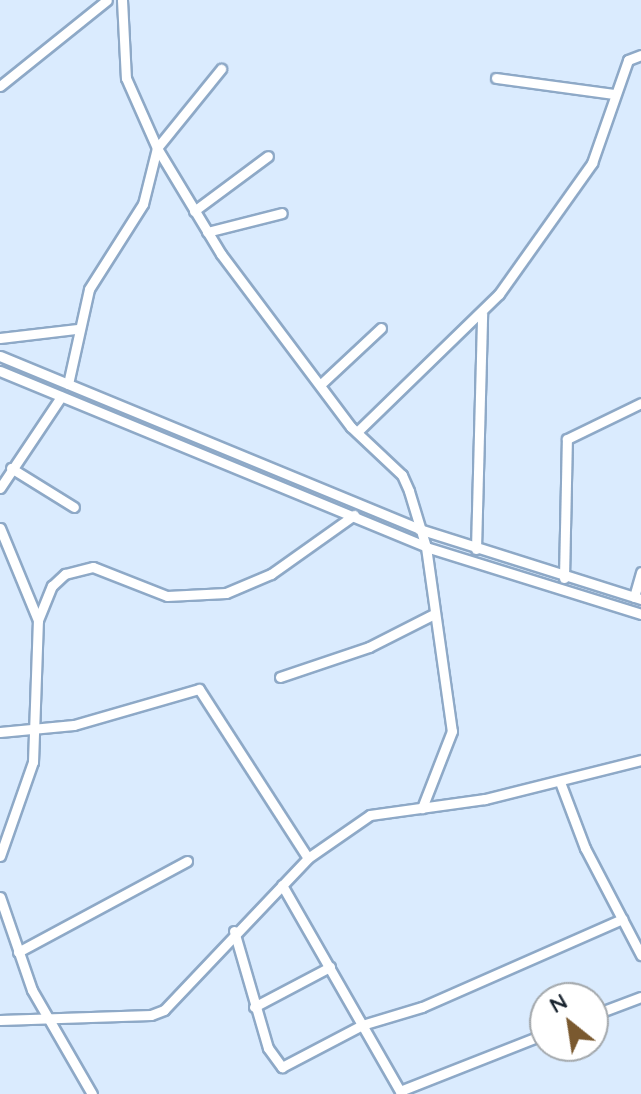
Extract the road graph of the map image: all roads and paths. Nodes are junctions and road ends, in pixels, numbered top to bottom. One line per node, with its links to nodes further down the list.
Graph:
1 (107, 0): 6 (street)
2 (122, 0): 8 (street)
3 (641, 55): 7 (street)
4 (221, 69): 8 (street)
5 (496, 78): 7 (street)
6 (0, 86)
7 (615, 94): 13 (street)
8 (157, 148): 10 (street); 15 (street)
9 (268, 156): 10 (street)
10 (194, 211): 12 (street)
11 (282, 213): 12 (street)
12 (207, 232): 20 (street)
13 (482, 314): 23 (street); 31 (street)
14 (381, 328): 20 (street)
15 (77, 329): 16 (street); 19 (street)
16 (0, 338)
17 (0, 356): 19 (street)
18 (0, 371): 21 (street)
19 (68, 384): 29 (street)
20 (321, 384): 23 (street)
21 (61, 397): 24 (street); 27 (street)
22 (641, 403): 33 (street)
23 (357, 432): 29 (street)
24 (11, 468): 25 (street); 26 (street)
25 (0, 488)
26 (74, 507)
27 (354, 515): 30 (street); 37 (street)
28 (0, 528): 37 (street)
29 (419, 529): 30 (street); 31 (street)
30 (426, 547): 35 (street); 36 (street)
31 (476, 549): 33 (street)
32 (641, 572): 34 (street)
33 (564, 578): 34 (street)
34 (637, 598)
35 (641, 614)
36 (432, 615): 38 (street); 43 (street)
37 (38, 620): 39 (street)
38 (280, 677)
39 (35, 729): 40 (street); 44 (street); 45 (street)
40 (0, 732)
41 (641, 760): 42 (street)
42 (560, 782): 43 (street); 49 (street)
43 (422, 808): 45 (street)
44 (0, 856)
45 (308, 858): 47 (street)
46 (187, 861): 51 (street)
47 (282, 885): 50 (street); 53 (street)
48 (0, 897): 51 (street)
49 (622, 919): 52 (street); 59 (street)
50 (234, 931): 55 (street); 57 (street)
51 (18, 952): 57 (street)
52 (641, 955)
53 (330, 967): 55 (street); 59 (street)
54 (641, 997): 56 (street)
55 (254, 1007): 59 (street)
56 (609, 1009)
57 (49, 1018): 58 (street); 62 (street)
58 (0, 1020)
59 (362, 1025): 61 (street)
60 (529, 1040): 61 (street)
61 (400, 1092)
62 (92, 1094)

